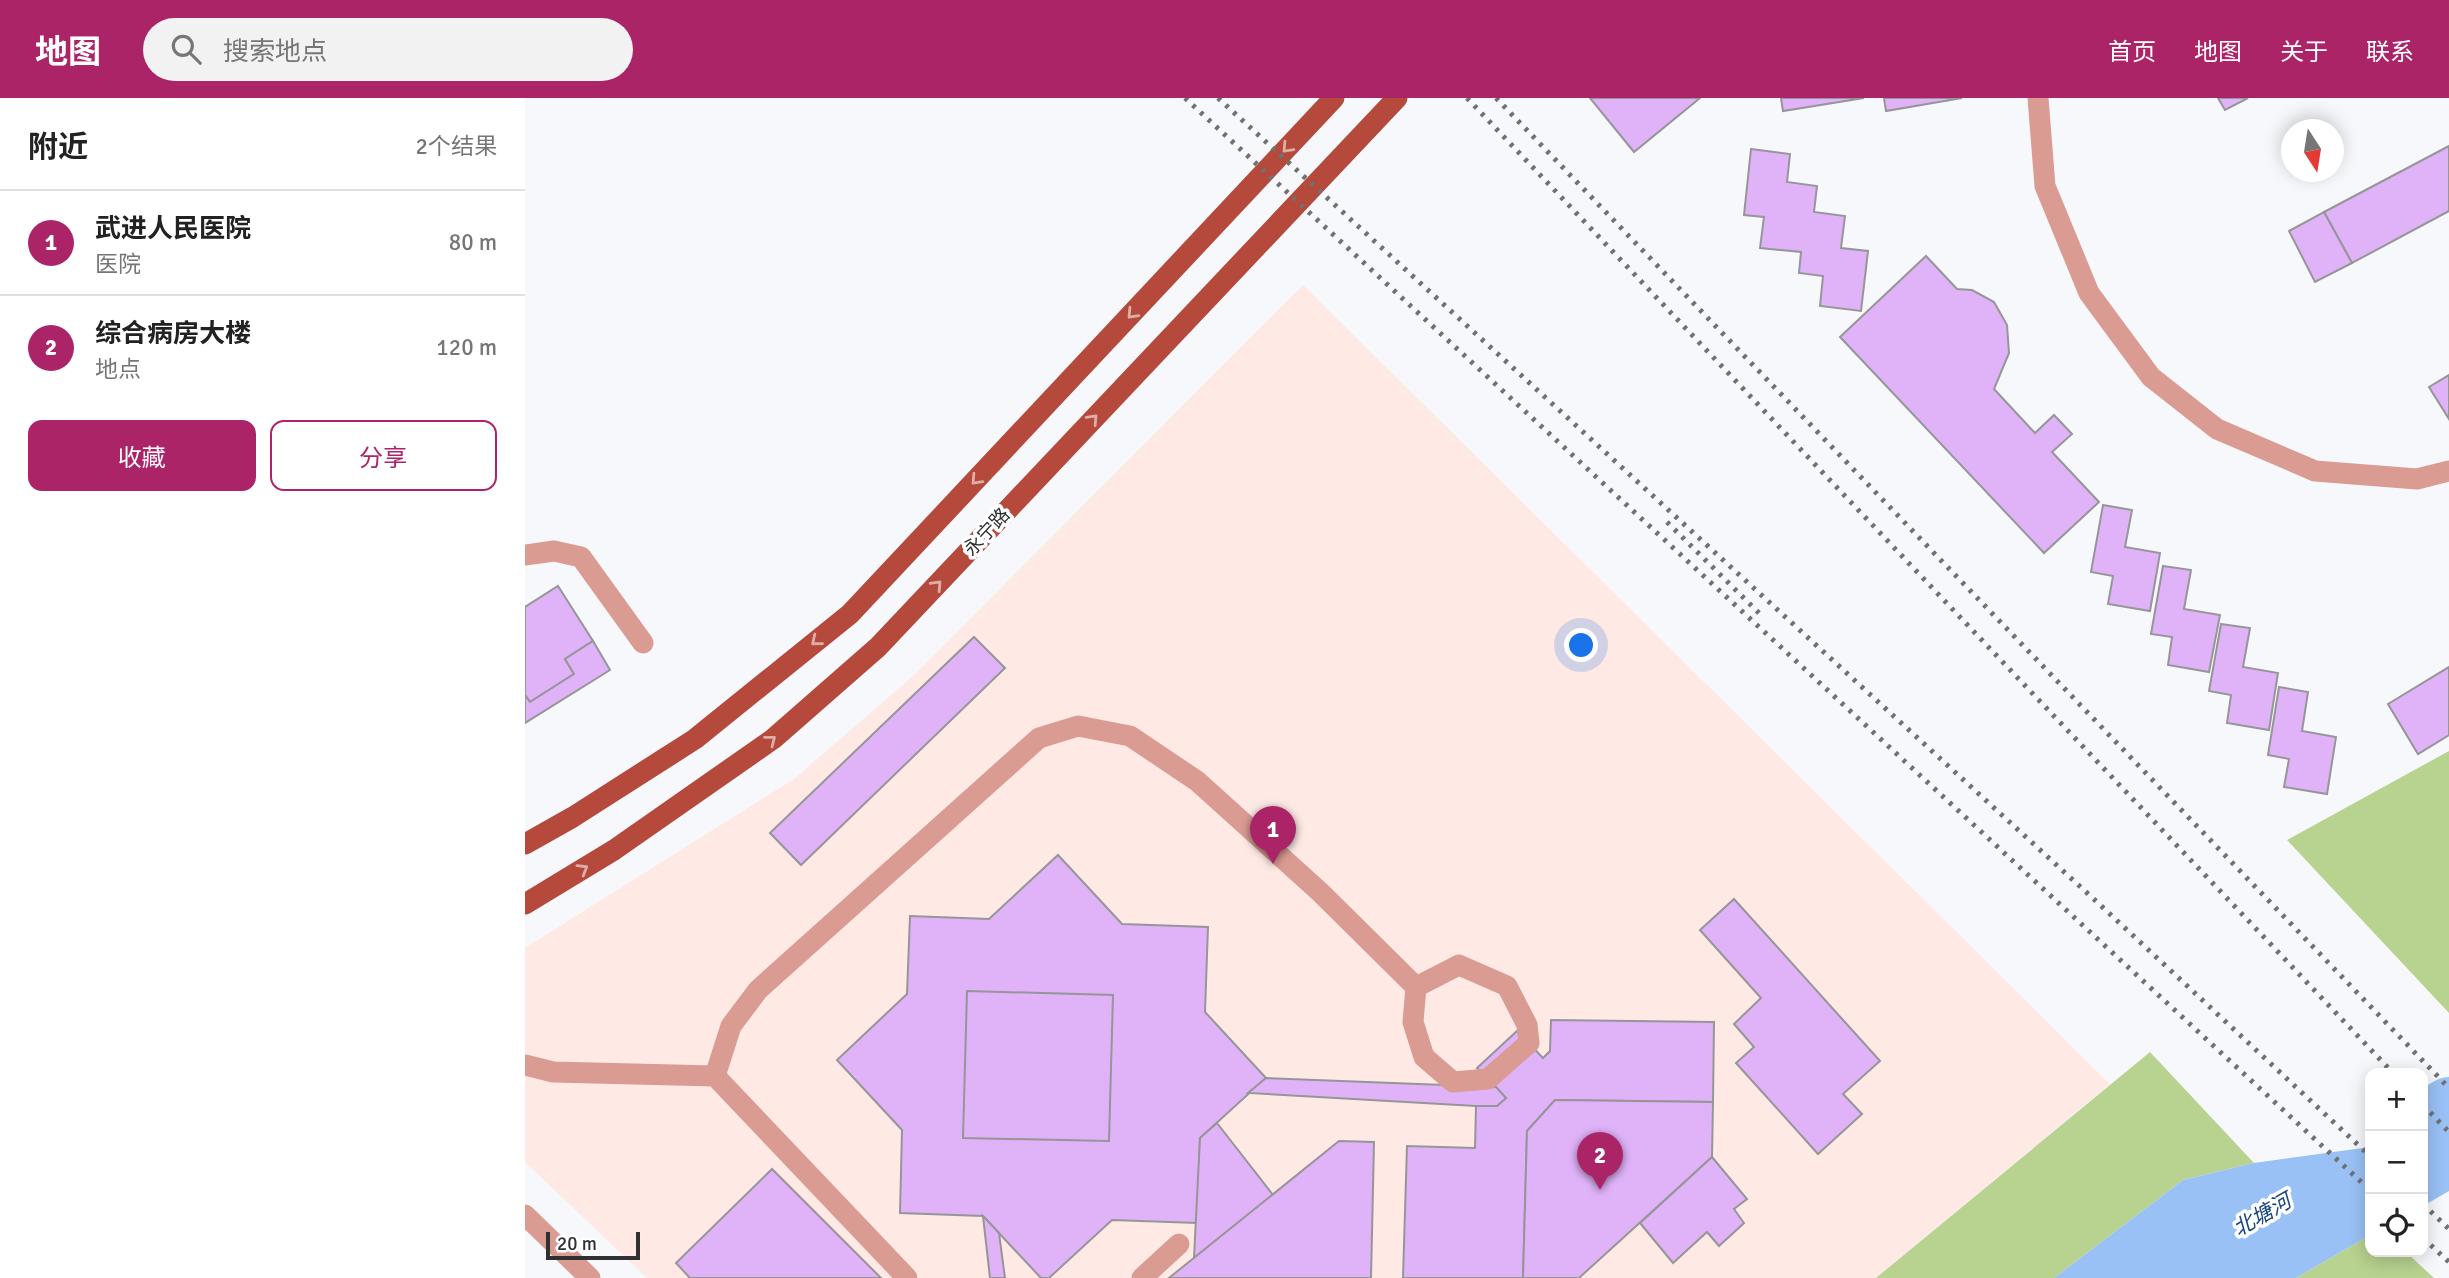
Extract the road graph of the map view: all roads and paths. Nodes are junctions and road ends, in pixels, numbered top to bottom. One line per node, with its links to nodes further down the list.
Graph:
1 (1334, 98): 7 (main road, one-way to 7)
2 (1397, 98): 8 (main road, 永宁路, one-way to 2)
3 (2038, 98): 4 (street)
4 (2449, 471)
5 (525, 555): 6 (street)
6 (643, 643)
7 (525, 844)
8 (525, 904)
9 (1416, 987): 9 (street); 11 (street)
10 (525, 1065): 11 (street)
11 (715, 1076): 15 (street)
12 (525, 1215): 14 (street)
13 (1179, 1244): 16 (street)
14 (590, 1278)
15 (907, 1278)
16 (1142, 1278)

